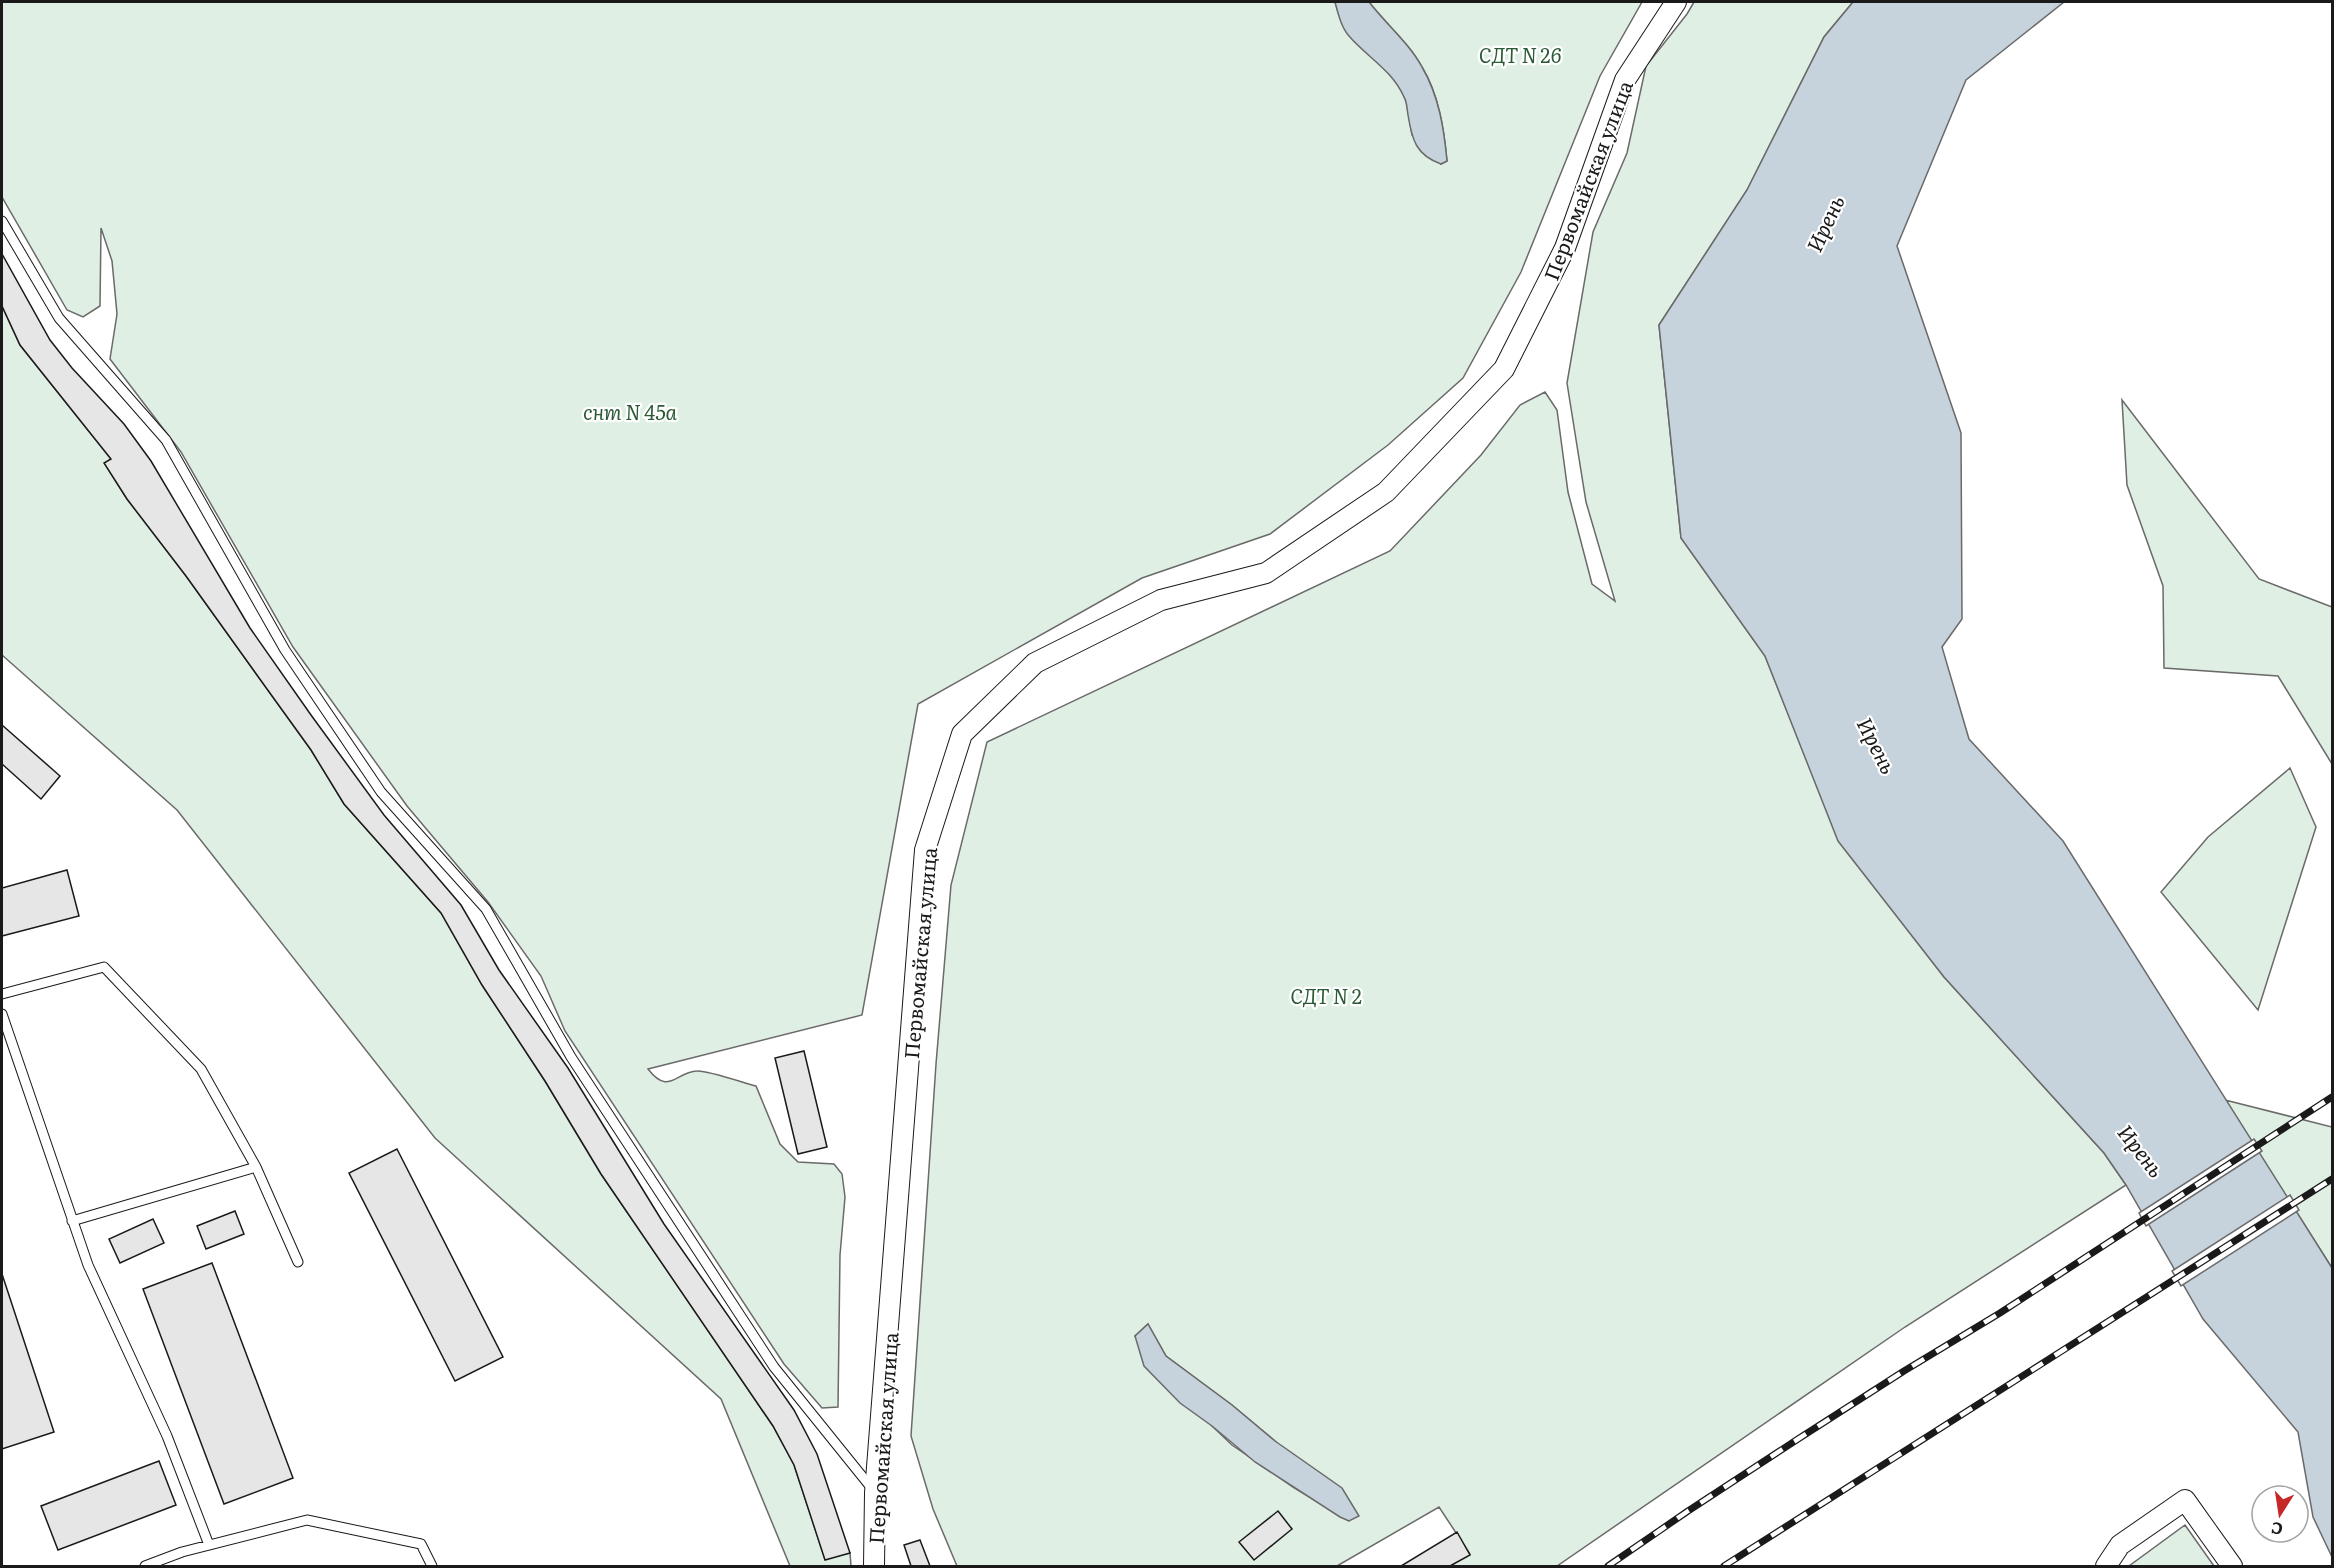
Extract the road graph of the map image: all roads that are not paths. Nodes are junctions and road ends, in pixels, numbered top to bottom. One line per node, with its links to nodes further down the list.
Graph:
1 (1676, 2): 8 (street, Первомайская улица)
2 (2, 221): 8 (lane)
3 (2, 994): 5 (lane)
4 (2, 1014): 6 (lane)
5 (256, 1167): 6 (lane); 7 (lane)
6 (72, 1221): 9 (lane)
7 (298, 1262)
8 (875, 1493): 12 (street, Первомайская улица)
9 (209, 1545): 10 (lane); 11 (lane)
10 (145, 1566)
11 (432, 1566)
12 (874, 1566)
13 (2106, 1566): 14 (street)
14 (2232, 1566)

